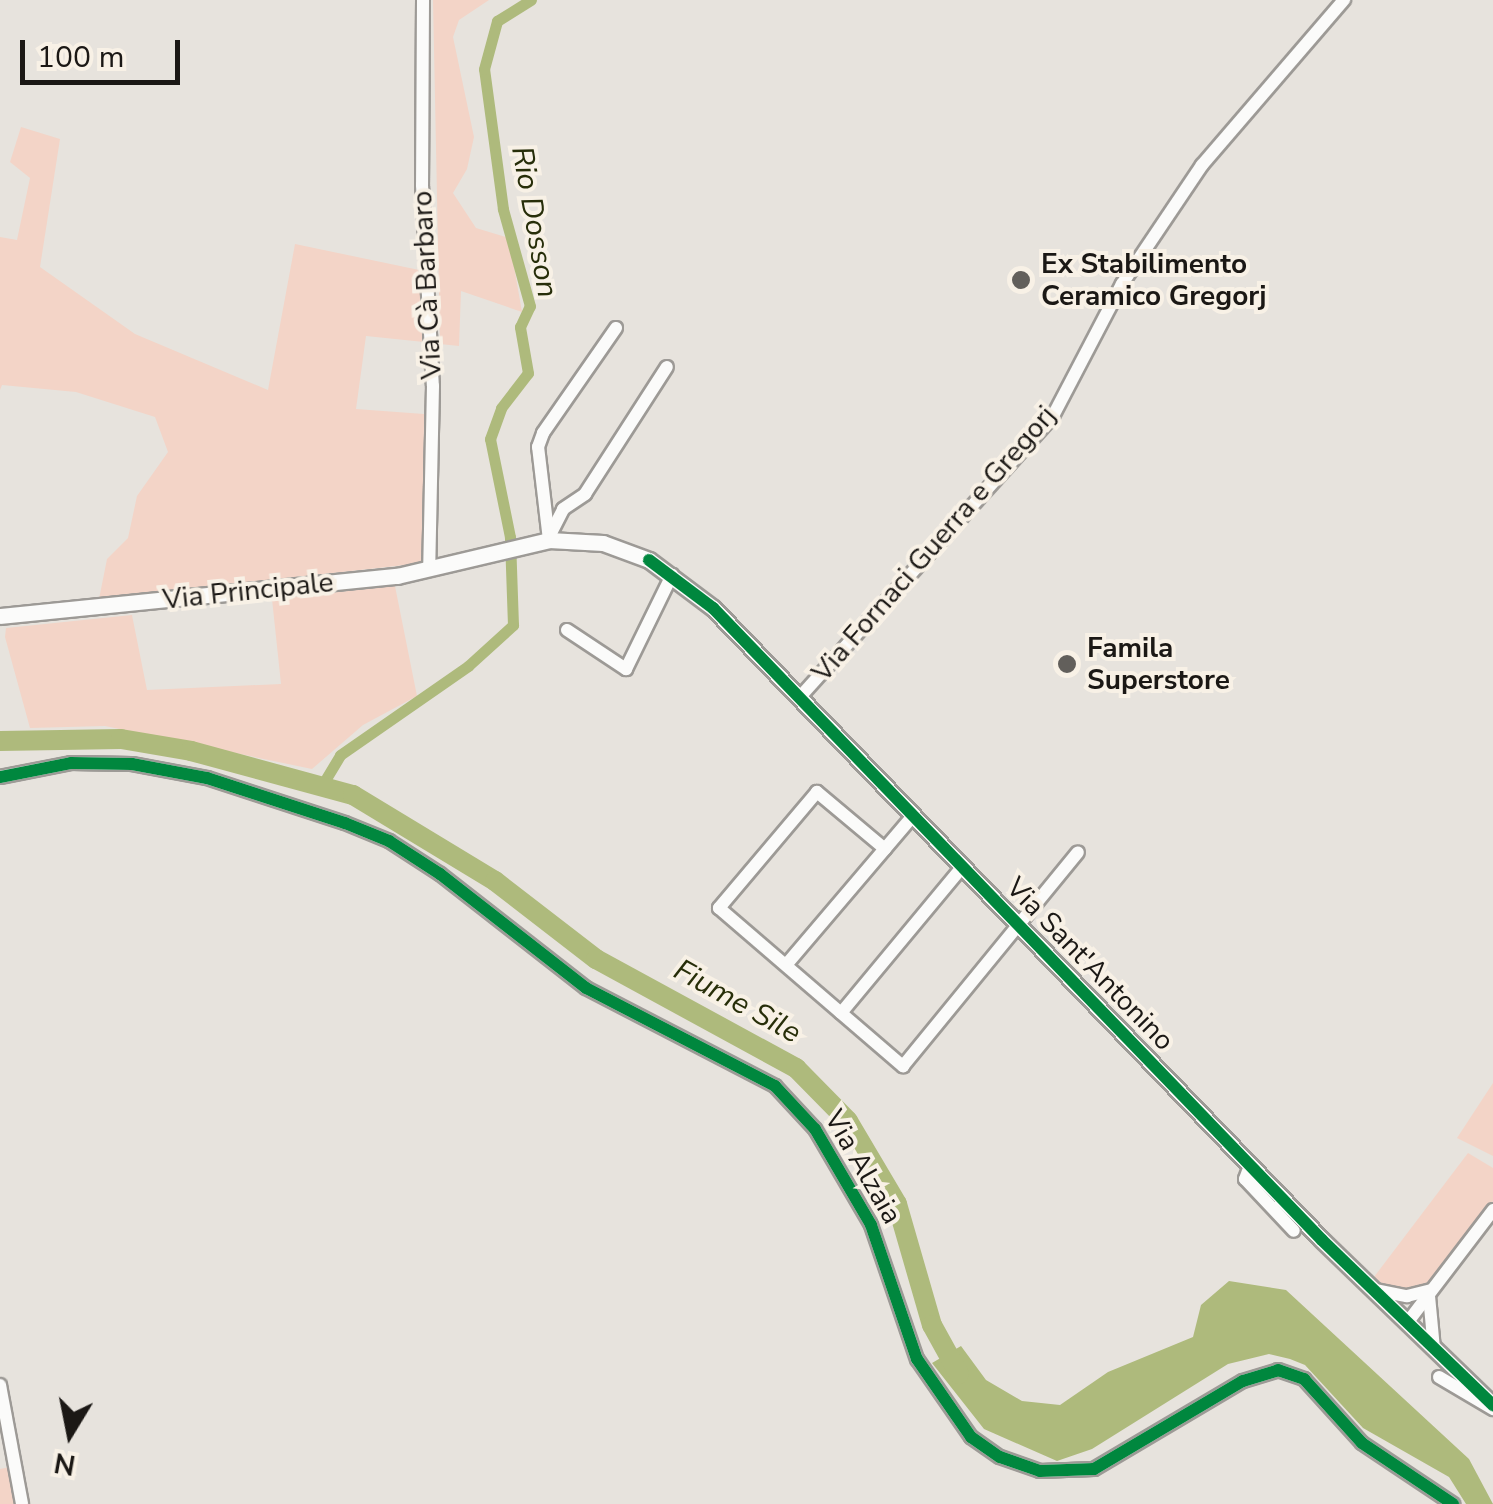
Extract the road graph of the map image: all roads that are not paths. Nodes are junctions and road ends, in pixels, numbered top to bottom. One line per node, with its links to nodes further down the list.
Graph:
1 (423, 0): 7 (street, Via Cà Barbaro)
2 (1344, 0): 11 (street, Via Fornaci Guerra e Gregorj)
3 (616, 328): 5 (street)
4 (667, 367): 5 (street)
5 (549, 540): 6 (main road, Via Sant'Antonino); 8 (main road, Via Sant'Antonino)
6 (494, 552): 7 (main road, Via Principale)
7 (429, 570): 9 (main road, Via Principale)
8 (672, 575): 10 (street); 11 (main road, Via Sant'Antonino)
9 (0, 616)
10 (567, 630)
11 (799, 698): 13 (main road, Via Sant'Antonino)
12 (0, 777): 31 (street, Via Alzaia)
13 (913, 816): 14 (street); 16 (main road, Via Sant'Antonino)
14 (886, 848): 18 (street); 18 (street)
15 (1078, 852): 17 (street, Via Sant'Antonino)
16 (962, 867): 17 (main road, Via Sant'Antonino); 19 (street)
17 (1019, 928): 19 (street); 20 (main road, Via Sant'Antonino)
18 (786, 965): 19 (street)
19 (841, 1013)
20 (1250, 1166): 22 (street, Via Sant'Antonino); 23 (main road, Via Sant'Antonino)
21 (1493, 1210): 24 (street)
22 (1294, 1231)
23 (1372, 1290): 24 (street); 25 (main road, Via Sant'Antonino)
24 (1430, 1292): 25 (street); 26 (street)
25 (1407, 1323): 26 (main road, Via Sant'Antonino)
26 (1434, 1349): 29 (main road, Via Sant'Antonino)
27 (1438, 1376): 29 (street, Via Sant'Antonino)
28 (0, 1385): 30 (street)
29 (1493, 1407)
30 (22, 1504)
31 (1453, 1504)

